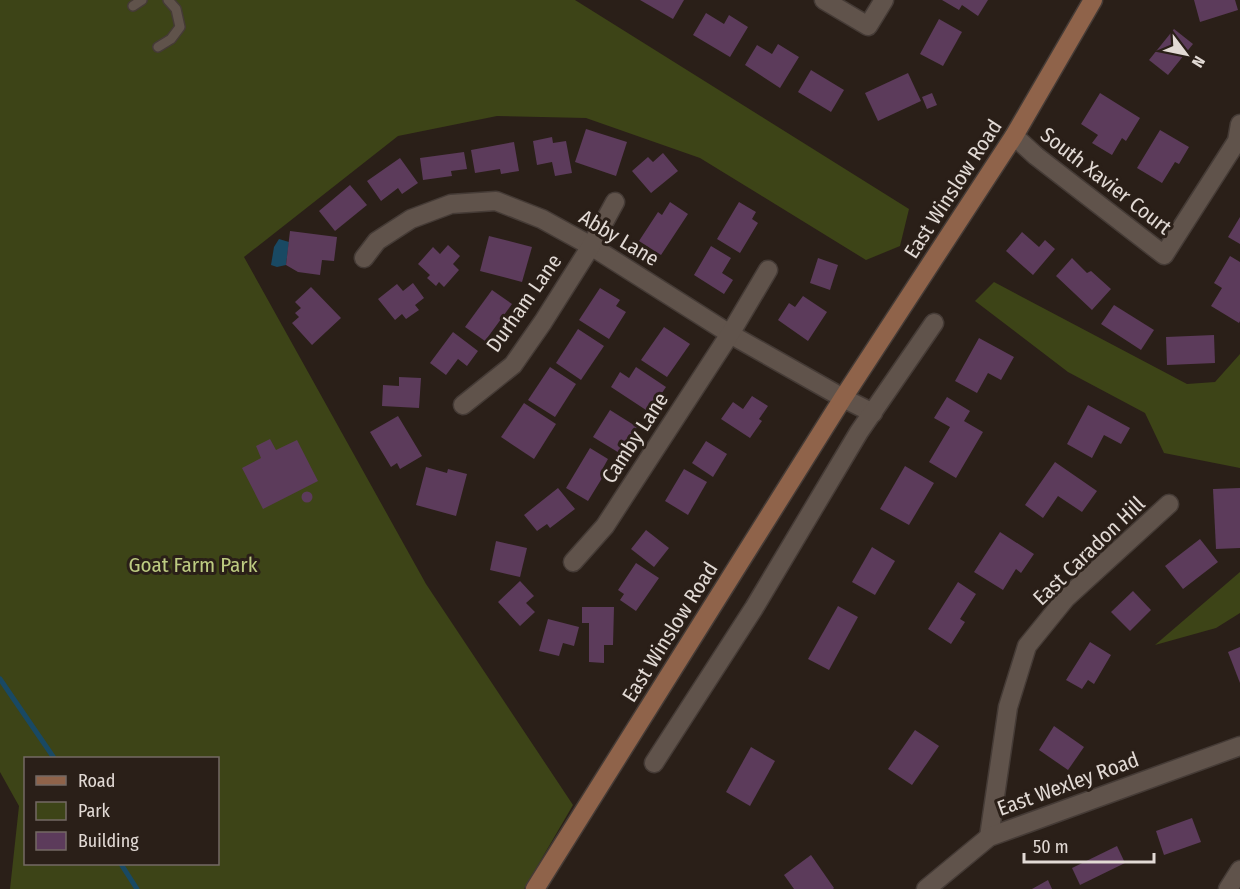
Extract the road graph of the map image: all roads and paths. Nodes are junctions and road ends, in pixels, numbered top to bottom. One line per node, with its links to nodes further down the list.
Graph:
1 (142, 0): 6 (lane)
2 (168, 0): 7 (lane)
3 (824, 0): 4 (street)
4 (884, 0)
5 (1093, 0): 9 (main road, East Winslow Road)
6 (133, 6)
7 (158, 47)
8 (1240, 124): 9 (street, South Xavier Court)
9 (1014, 136): 16 (main road, East Winslow Road)
10 (615, 202): 11 (street, Durham Lane)
11 (591, 246): 12 (street, Abby Lane); 15 (street, Abby Lane); 17 (street, Durham Lane)
12 (364, 258)
13 (768, 270): 15 (street, Camby Lane)
14 (934, 323): 18 (street)
15 (730, 334): 16 (street, Abby Lane); 20 (street, Camby Lane)
16 (843, 398): 18 (street); 25 (main road, East Winslow Road)
17 (463, 405)
18 (873, 413): 22 (street)
19 (1169, 504): 23 (street, East Caradon Hill)
20 (573, 562)
21 (1240, 746): 23 (street, East Wexley Road)
22 (654, 763)
23 (989, 837): 26 (street, East Wexley Road)
24 (1240, 870): 27 (street)
25 (535, 889)
26 (926, 889)
27 (1228, 889)

